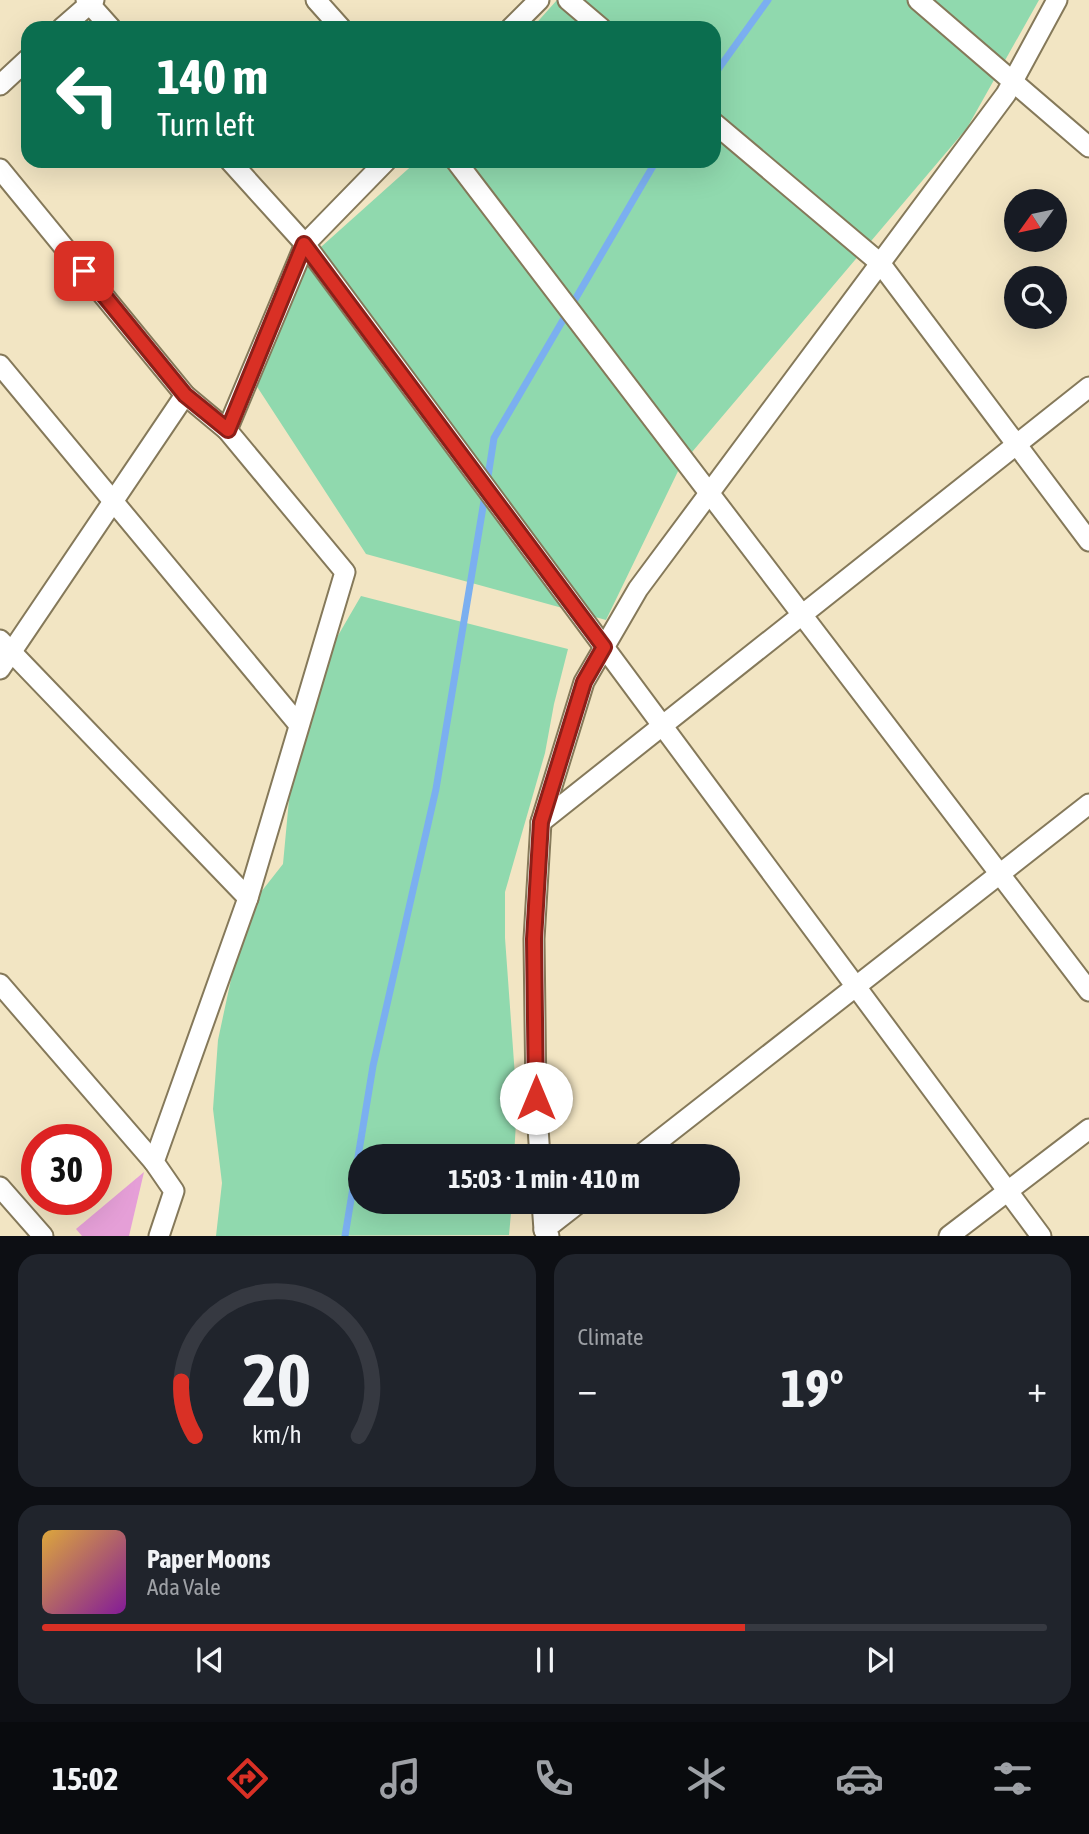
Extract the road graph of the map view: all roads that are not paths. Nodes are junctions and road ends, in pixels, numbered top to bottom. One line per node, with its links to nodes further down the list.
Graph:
1 (316, 0): 9 (street)
2 (539, 0): 10 (street)
3 (568, 0): 11 (street)
4 (918, 0): 13 (street)
5 (1057, 0): 13 (street)
6 (90, 1): 7 (street); 8 (street)
7 (69, 21)
8 (106, 21)
9 (335, 21)
10 (518, 21)
11 (593, 21)
12 (21, 66): 14 (street)
13 (1013, 81): 16 (street); 22 (street)
14 (0, 85)
15 (721, 129): 22 (street)
16 (1089, 147)
17 (236, 168): 21 (street)
18 (379, 168): 21 (street)
19 (461, 168): 28 (street)
20 (0, 169): 25 (street)
21 (304, 244): 26 (street); 32 (street)
22 (880, 263): 27 (street); 28 (street)
23 (0, 365): 29 (street)
24 (1089, 387): 27 (street)
25 (185, 395): 26 (street); 29 (street)
26 (228, 430): 34 (street)
27 (1016, 445): 30 (street); 31 (street)
28 (709, 493): 31 (street); 32 (street)
29 (113, 501): 33 (street); 34 (street)
30 (1089, 541)
31 (802, 615): 35 (street); 38 (street)
32 (604, 647): 35 (street); 37 (street)
33 (4, 654): 39 (street)
34 (299, 725): 39 (street)
35 (663, 726): 37 (street); 41 (street)
36 (1089, 804): 38 (street)
37 (541, 822): 44 (street)
38 (1000, 874): 41 (street); 42 (street)
39 (248, 898): 46 (street)
40 (0, 984): 46 (street)
41 (856, 986): 45 (street); 48 (street)
42 (1089, 991)
43 (1089, 1129): 48 (street)
44 (539, 1144)
45 (655, 1144)
46 (154, 1161): 53 (street)
47 (0, 1187): 52 (street)
48 (1008, 1191): 54 (street); 55 (street)
49 (544, 1214): 51 (street)
50 (567, 1214): 51 (street)
51 (547, 1233)
52 (43, 1236)
53 (159, 1236)
54 (949, 1236)
55 (1041, 1236)

